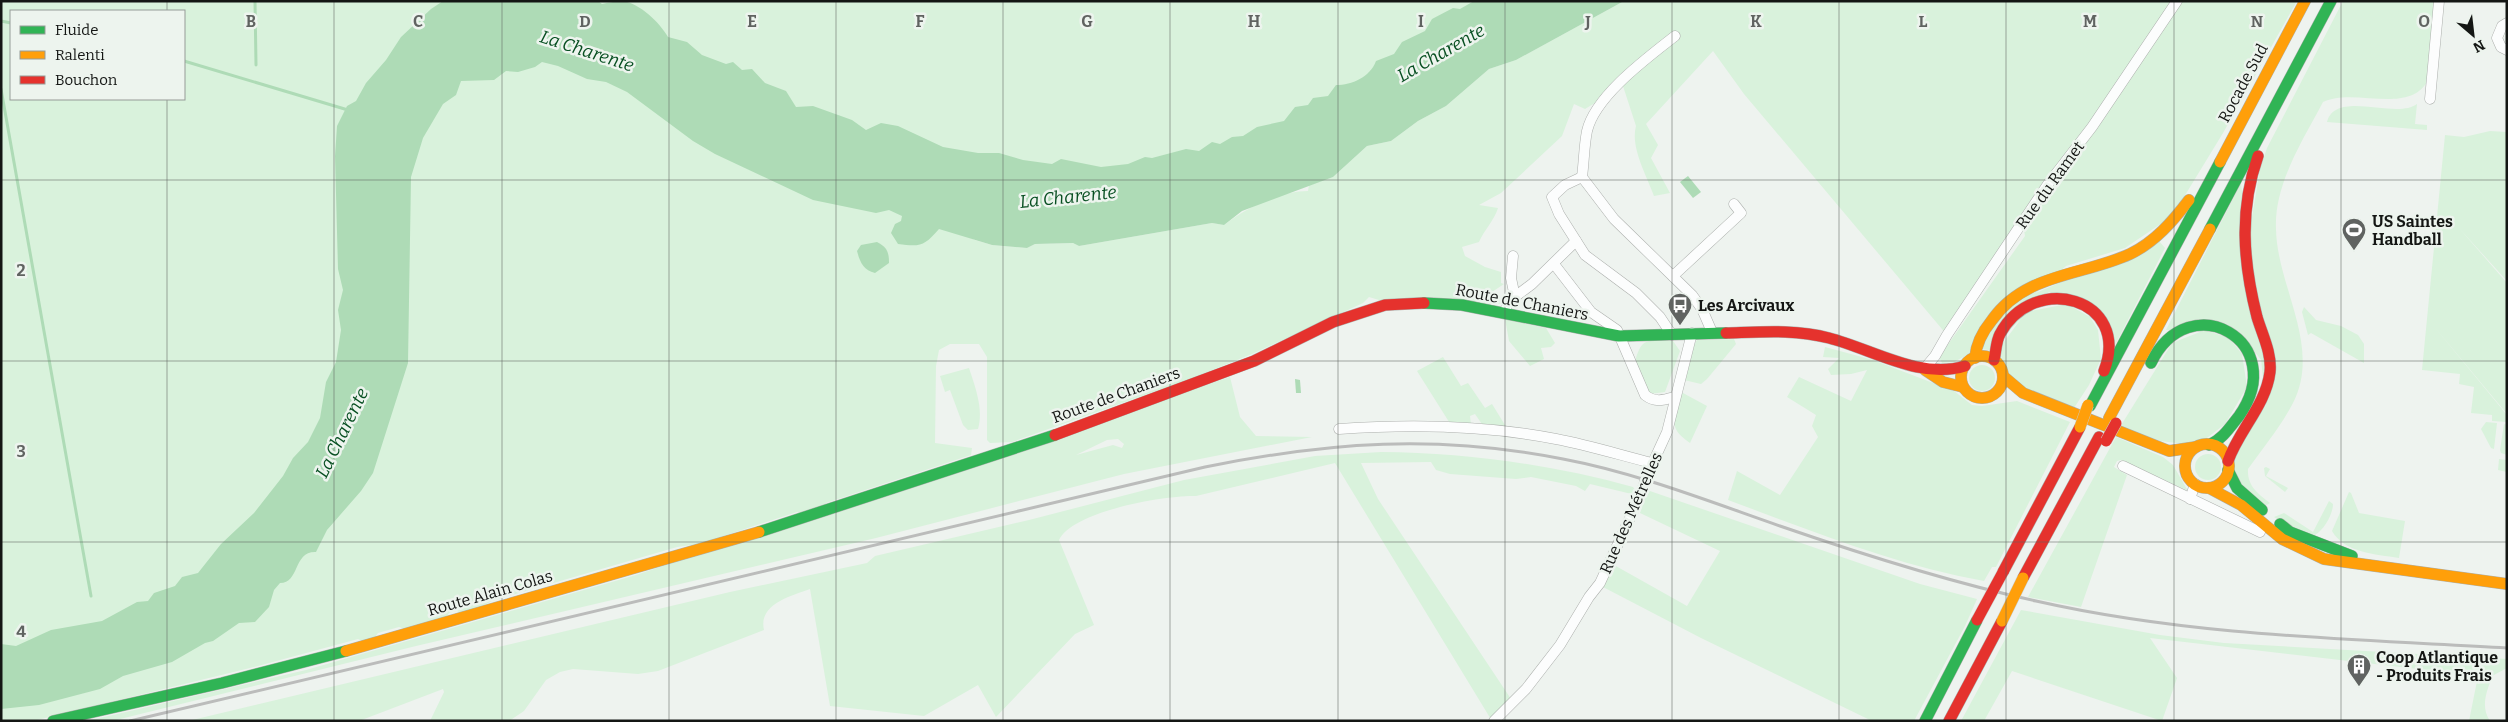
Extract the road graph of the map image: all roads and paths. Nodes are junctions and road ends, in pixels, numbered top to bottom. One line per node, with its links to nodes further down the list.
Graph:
1 (2177, 1): 26 (street, Rue du Ramet)
2 (2306, 1): 10 (main road, Rocade Sud)
3 (2331, 1): 6 (main road)
4 (2440, 1): 9 (street)
5 (2507, 23): 8 (street)
6 (2315, 30): 33 (main road); 38 (main road)
7 (1675, 36): 11 (street)
8 (2507, 50)
9 (2430, 99)
10 (2224, 153): 23 (main road); 32 (main road)
11 (1582, 178): 13 (street); 16 (street)
12 (1734, 204): 16 (street)
13 (1576, 241): 15 (street); 21 (street)
14 (1513, 256): 17 (street)
15 (1554, 264): 17 (street); 22 (street)
16 (1673, 276): 19 (street)
17 (1515, 297): 18 (street)
18 (1505, 312): 22 (main road, Route de Chaniers); 42 (main road, Route de Chaniers)
19 (1712, 332): 20 (main road, Route de Chaniers); 26 (main road, Route de Chaniers)
20 (1692, 333): 21 (main road, Route de Chaniers); 31 (street, Rue des Métrelles)
21 (1672, 335): 22 (main road, Route de Chaniers)
22 (1619, 336): 31 (street)
23 (1976, 358): 24 (main road); 25 (main road)
24 (1994, 360): 27 (main road); 32 (main road)
25 (1965, 366): 26 (main road); 28 (main road)
26 (1924, 369): 28 (main road)
27 (2003, 376): 29 (main road); 30 (main road)
28 (1963, 387): 29 (main road)
29 (1996, 393): 30 (main road)
30 (2023, 393): 37 (main road)
31 (1675, 397): 39 (street, Rue des Métrelles)
32 (2089, 406): 51 (main road, bridge)
33 (2112, 420): 35 (main road); 52 (main road, bridge)
34 (1339, 429): 39 (street)
35 (2209, 444): 36 (main road); 38 (main road)
36 (2196, 447): 37 (main road); 41 (main road)
37 (2169, 451): 41 (main road)
38 (2228, 465): 44 (main road); 47 (main road)
39 (1651, 466): 50 (street, Rue des Métrelles, bridge)
40 (2123, 466): 45 (street)
41 (2186, 471): 43 (main road)
42 (930, 478): 49 (main road, Route Alain Colas)
43 (2195, 484): 44 (main road); 45 (street)
44 (2209, 488): 47 (main road)
45 (2190, 499): 46 (street)
46 (2260, 532)
47 (2382, 566): 48 (main road)
48 (2507, 584)
49 (53, 721)
50 (1494, 721)
51 (1926, 721)
52 (1949, 721)

